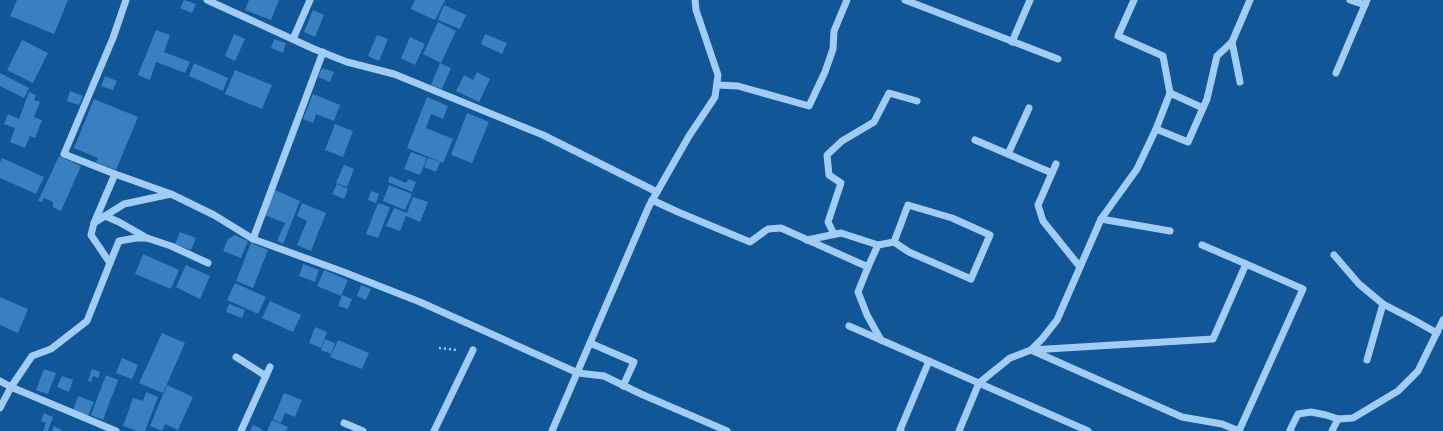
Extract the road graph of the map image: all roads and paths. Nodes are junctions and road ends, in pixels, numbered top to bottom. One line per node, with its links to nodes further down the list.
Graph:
1 (126, 0): 29 (street)
2 (206, 0): 12 (street)
3 (310, 0): 12 (street)
4 (695, 0): 19 (street)
5 (847, 0): 19 (street)
6 (905, 0): 13 (street)
7 (1030, 0): 13 (street)
8 (1134, 0): 20 (street)
9 (1250, 0): 14 (street)
10 (1350, 0): 11 (street)
11 (1366, 3): 17 (street)
12 (293, 39): 15 (street)
13 (1012, 42): 16 (street)
14 (1232, 42): 18 (street); 23 (street)
15 (323, 52): 30 (street); 39 (street)
16 (1058, 59)
17 (1336, 73)
18 (1240, 82)
19 (716, 84): 30 (street)
20 (1170, 92): 23 (street); 24 (street)
21 (917, 101): 37 (street)
22 (1029, 108): 26 (street)
23 (1203, 108): 24 (street)
24 (1156, 129): 34 (street)
25 (975, 140): 26 (street)
26 (1008, 154): 28 (street)
27 (1056, 164): 28 (street)
28 (1052, 173): 49 (street)
29 (115, 174): 31 (street); 35 (street)
30 (657, 192): 32 (street)
31 (171, 194): 33 (street); 39 (street)
32 (652, 200): 40 (street); 55 (street)
33 (105, 216): 35 (street); 38 (street)
34 (1101, 219): 36 (street); 49 (street)
35 (94, 222): 45 (street)
36 (1170, 231)
37 (834, 234): 40 (street); 42 (street)
38 (147, 238): 45 (street); 46 (street)
39 (253, 239): 62 (street)
40 (807, 240): 48 (street)
41 (894, 242): 41 (street); 42 (street)
42 (878, 245): 48 (street)
43 (1202, 245): 47 (street)
44 (1334, 255): 50 (street)
45 (110, 263): 67 (street)
46 (208, 263)
47 (1246, 264): 57 (street); 80 (street)
48 (868, 267): 54 (street)
49 (1080, 267): 57 (street)
50 (1383, 304): 53 (street); 59 (street)
51 (1443, 320): 53 (street)
52 (849, 326): 54 (street)
53 (1436, 334): 69 (street)
54 (881, 340): 60 (street)
55 (590, 343): 62 (street); 66 (street)
56 (473, 350): 74 (street)
57 (1031, 350): 65 (street); 80 (street)
58 (236, 357): 63 (street)
59 (1367, 360)
60 (929, 361): 65 (street); 77 (street)
61 (270, 367): 63 (street)
62 (578, 373): 66 (street); 75 (street)
63 (266, 376): 72 (street)
64 (0, 381): 67 (street)
65 (980, 383): 78 (street); 79 (street)
66 (623, 386): 76 (street)
67 (11, 387): 68 (street); 71 (street)
68 (0, 408)
69 (1338, 419): 81 (street); 82 (street)
70 (344, 423): 73 (street)
71 (116, 431)
72 (241, 431)
73 (363, 431)
74 (434, 431)
75 (552, 431)
76 (727, 431)
77 (901, 431)
78 (959, 431)
79 (1088, 431)
80 (1240, 431)
81 (1289, 431)
82 (1332, 431)

